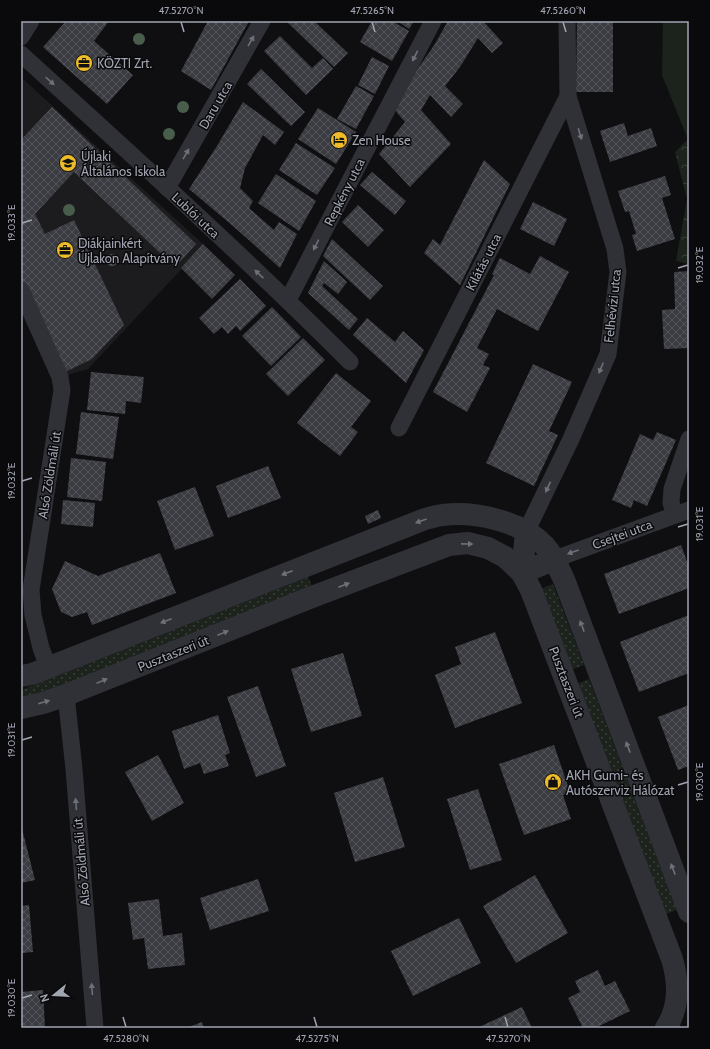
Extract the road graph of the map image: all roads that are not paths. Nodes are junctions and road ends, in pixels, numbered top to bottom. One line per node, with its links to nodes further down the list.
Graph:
1 (31, 21): 5 (street)
2 (262, 21): 8 (street, Daru utca, one-way to 2)
3 (433, 21): 10 (street, Repkény utca, one-way to 10)
4 (567, 21): 7 (street, Felhévízi utca)
5 (21, 37)
6 (21, 54): 8 (street, Lublói utca, one-way to 8)
7 (568, 96): 12 (street, Kilátás utca); 15 (street, Felhévízi utca, one-way to 15)
8 (167, 188): 10 (street, Lublói utca, one-way to 8)
9 (21, 290): 20 (street, Alsó Zöldmáli út)
10 (288, 300): 11 (street, Lublói utca)
11 (350, 362)
12 (399, 428)
13 (689, 439): 14 (street)
14 (682, 512): 16 (street, Csejtei utca, one-way to 16)
15 (526, 532): 16 (street); 17 (street, one-way to 17); 18 (street)
16 (554, 559): 18 (street); 24 (street, one-way to 16)
17 (311, 564): 19 (street); 20 (street, one-way to 20)
18 (522, 573): 19 (street, Pusztaszeri út, one-way to 18); 25 (street, Pusztaszeri út)
19 (323, 593): 22 (street, Pusztaszeri út, one-way to 19)
20 (48, 667): 21 (street)
21 (21, 676)
22 (66, 695): 23 (street, Pusztaszeri út, one-way to 22); 26 (street, Alsó Zöldmáli út, one-way to 22)
23 (21, 708)
24 (689, 912)
25 (683, 998): 27 (street, Pusztaszeri út)
26 (95, 1028)
27 (666, 1028)

